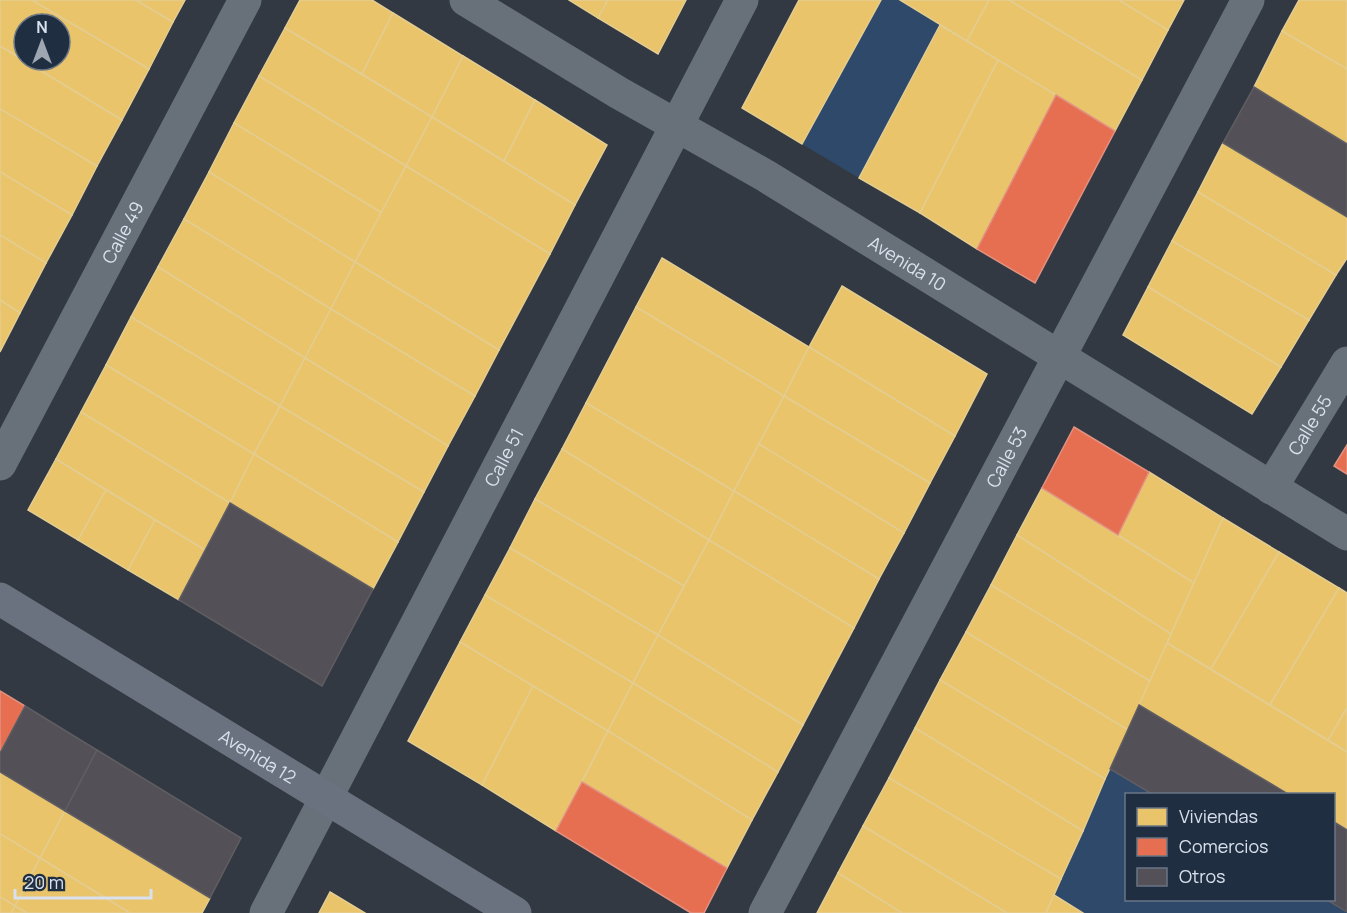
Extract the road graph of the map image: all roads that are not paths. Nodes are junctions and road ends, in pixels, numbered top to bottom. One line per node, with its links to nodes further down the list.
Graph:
1 (245, 0): 8 (street, Calle 49)
2 (466, 0): 5 (street, Avenida 10)
3 (742, 0): 5 (street, Calle 51)
4 (1248, 0): 6 (street, Calle 53)
5 (676, 126): 6 (street, Avenida 10); 12 (street, Calle 51)
6 (1059, 357): 9 (street, Avenida 10); 15 (street, Calle 53)
7 (1347, 363): 9 (street, Calle 55)
8 (0, 464)
9 (1271, 488): 10 (street, Avenida 10)
10 (1347, 534)
11 (0, 599): 12 (street, Avenida 12)
12 (327, 798): 13 (street, Calle 51); 14 (street, Avenida 12)
13 (266, 913)
14 (515, 913)
15 (765, 913)

